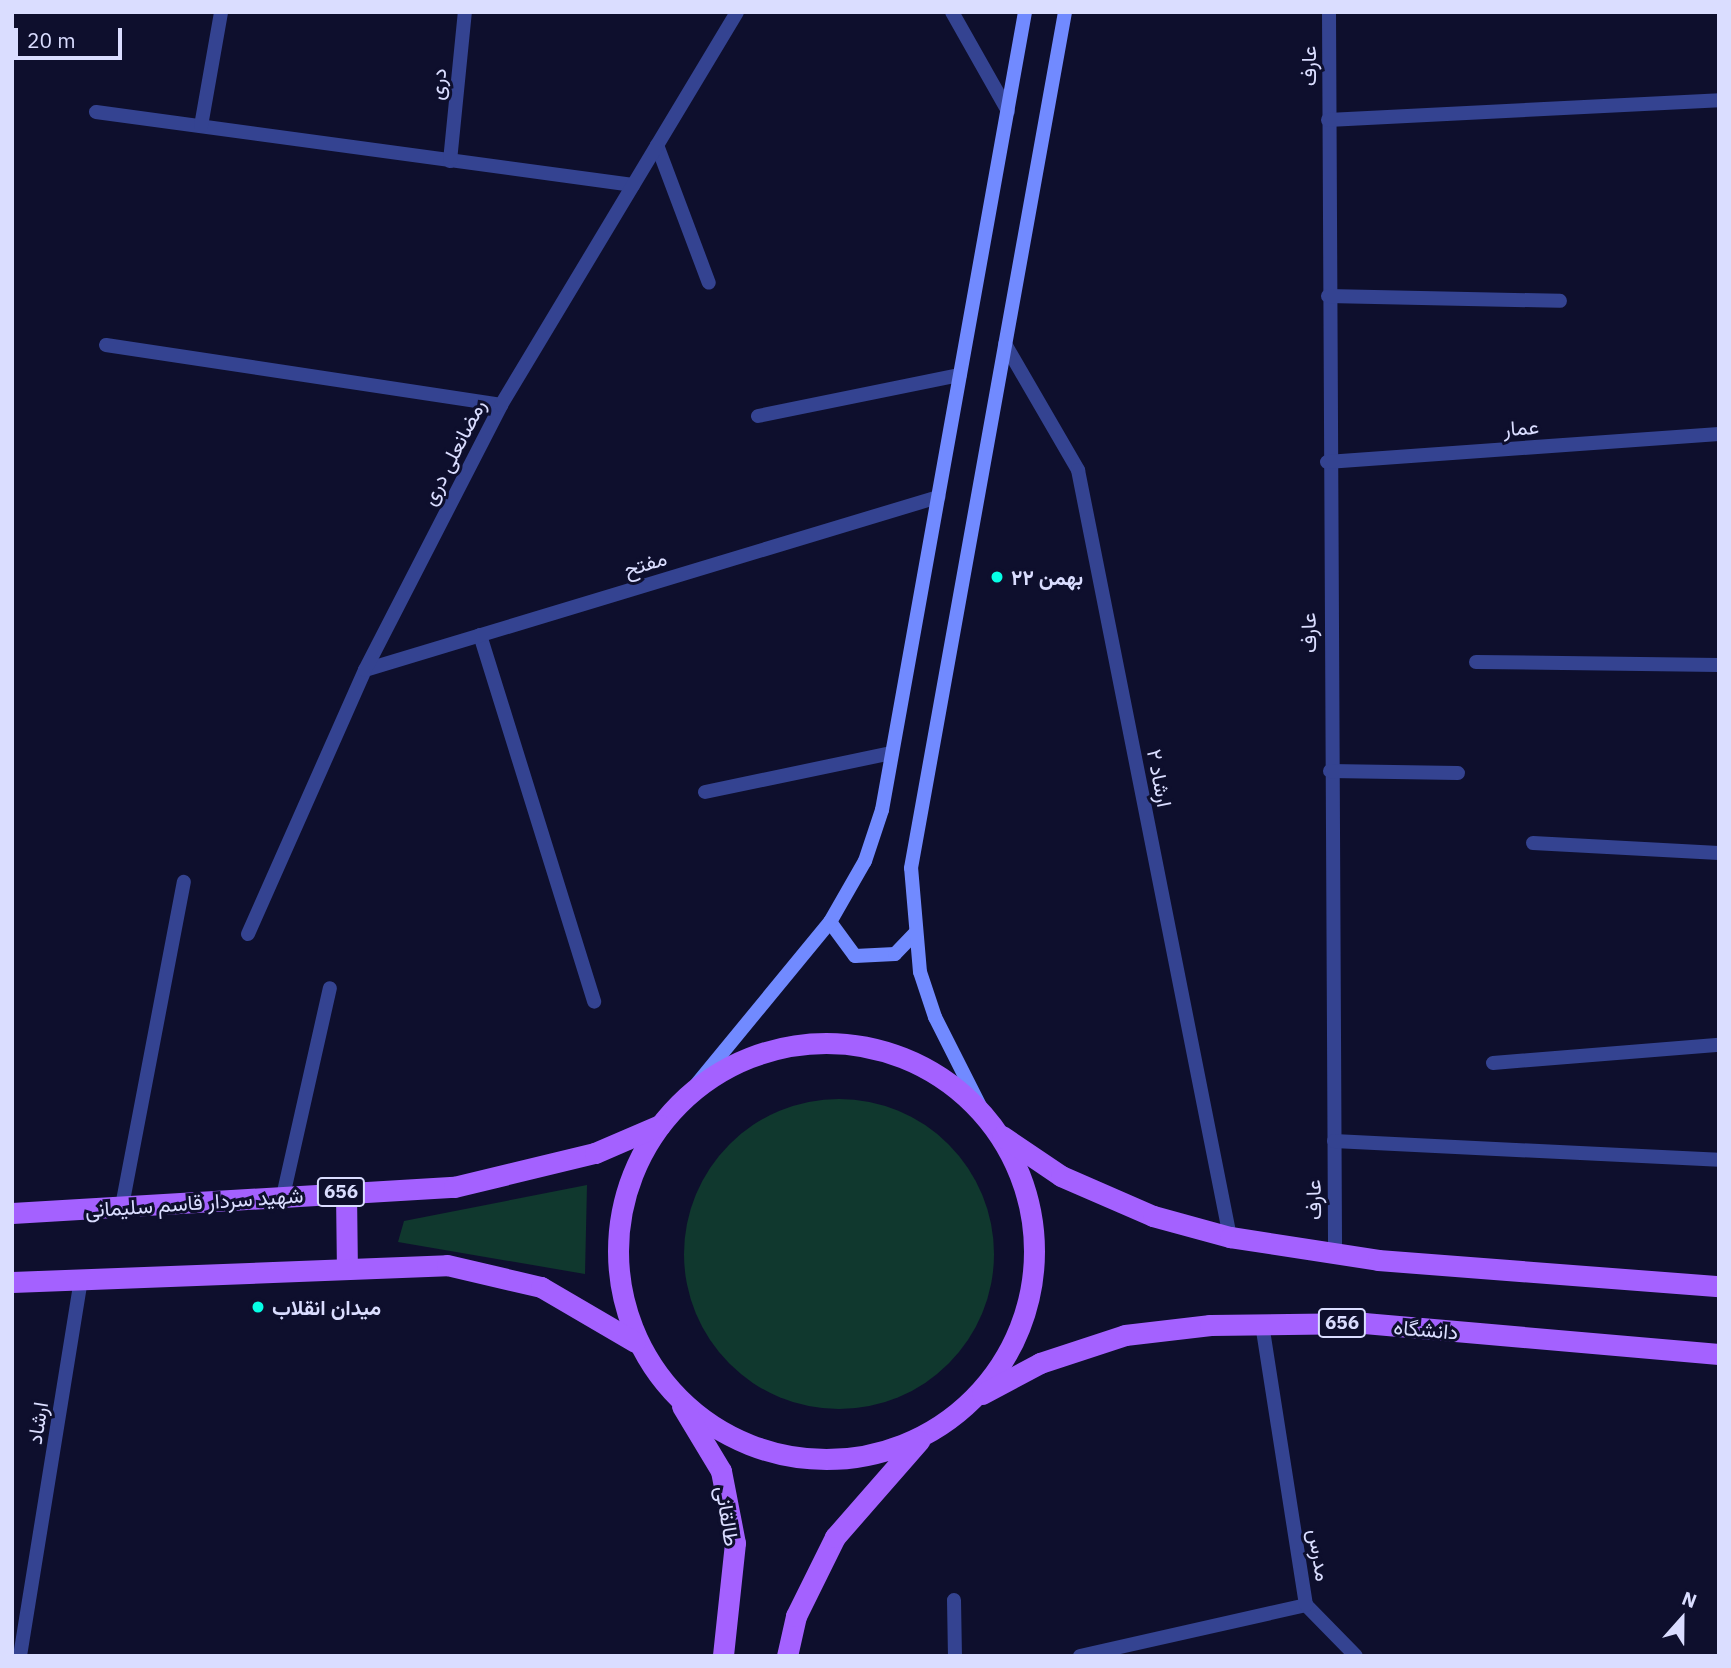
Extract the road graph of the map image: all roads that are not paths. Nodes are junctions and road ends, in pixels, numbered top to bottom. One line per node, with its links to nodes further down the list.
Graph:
1 (221, 12): 12 (street)
2 (465, 12): 14 (street, دری)
3 (737, 12): 13 (street, رمضانعلی دری)
4 (952, 12): 9 (street)
5 (1025, 12): 9 (street)
6 (1065, 12): 19 (street)
7 (1329, 12): 11 (street, عارف)
8 (1719, 100): 11 (street)
9 (1008, 111): 21 (street)
10 (96, 112): 12 (street)
11 (1328, 120): 17 (street, عارف)
12 (201, 126): 14 (street)
13 (657, 145): 15 (street, رمضانعلی دری); 16 (street)
14 (450, 161): 15 (street)
15 (633, 186): 22 (street, رمضانعلی دری)
16 (709, 283)
17 (1328, 296): 18 (street); 25 (street, عارف)
18 (1560, 301)
19 (1005, 344): 39 (street); 54 (street, ارشاد ۲)
20 (106, 345): 22 (street)
21 (960, 375): 23 (street); 26 (street)
22 (501, 405): 30 (street, رمضانعلی دری)
23 (758, 415)
24 (1719, 434): 25 (street, عمار)
25 (1327, 462): 32 (street, عارف)
26 (938, 497): 27 (street, مفتح); 31 (street)
27 (480, 635): 30 (street, مفتح); 42 (street)
28 (1476, 662): 29 (street)
29 (1719, 665)
30 (365, 670): 40 (street, رمضانعلی دری)
31 (892, 753): 34 (street); 38 (street)
32 (1330, 771): 33 (street); 48 (street, عارف)
33 (1458, 773)
34 (705, 792)
35 (1533, 843): 36 (street)
36 (1719, 853)
37 (184, 882): 52 (street)
38 (830, 922): 39 (street); 45 (street)
39 (915, 933): 47 (street)
40 (248, 934)
41 (330, 988): 51 (street)
42 (594, 1002)
43 (1719, 1045): 44 (street)
44 (1493, 1063)
45 (696, 1085): 46 (main road, 656); 47 (main road, 656)
46 (660, 1125): 50 (main road, شهید سردار قاسم سلیمانی / 656); 61 (main road, 656)
47 (994, 1128): 54 (main road, 656); 64 (main road, 656)
48 (1334, 1141): 49 (street); 55 (street, عارف)
49 (1719, 1160)
50 (346, 1192): 51 (main road, شهید سردار قاسم سلیمانی / 656); 56 (main road)
51 (283, 1196): 52 (main road, شهید سردار قاسم سلیمانی / 656)
52 (122, 1206): 53 (main road, شهید سردار قاسم سلیمانی / 656)
53 (12, 1213)
54 (1230, 1237): 55 (main road, 656)
55 (1335, 1253): 59 (main road, 656)
56 (347, 1269): 57 (main road, 656); 61 (main road, 656)
57 (81, 1279): 58 (main road, 656); 68 (street, ارشاد)
58 (12, 1282)
59 (1719, 1286)
60 (1262, 1324): 62 (main road, دانشگاه / 656); 64 (main road, دانشگاه / 656); 67 (street, مدرس)
61 (635, 1342): 63 (main road, 656)
62 (1719, 1354)
63 (671, 1390): 65 (main road, 656); 71 (main road, طالقانی)
64 (978, 1397): 65 (main road, 656)
65 (930, 1430): 72 (main road)
66 (954, 1600): 73 (street)
67 (1307, 1605): 69 (street, مدرس); 75 (street)
68 (19, 1635): 70 (street, ارشاد)
69 (1111, 1652): 74 (street, مدرس)
70 (20, 1656)
71 (723, 1656)
72 (787, 1656)
73 (955, 1656)
74 (1080, 1656)
75 (1356, 1656)

